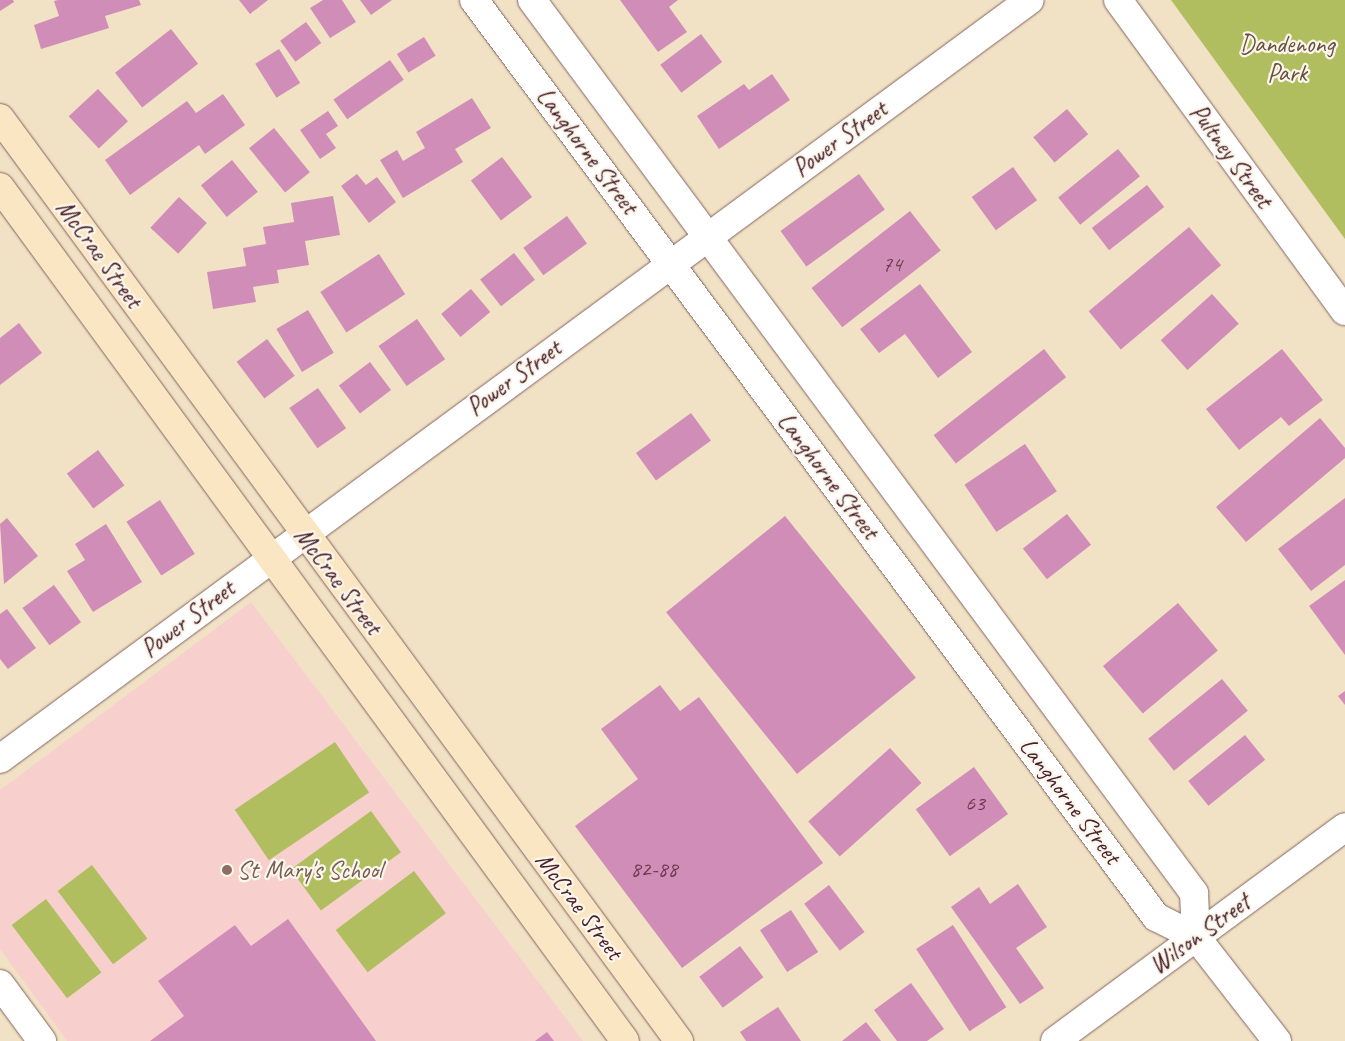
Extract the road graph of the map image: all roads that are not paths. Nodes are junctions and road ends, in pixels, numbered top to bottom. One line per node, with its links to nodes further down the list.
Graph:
1 (474, 0): 8 (street, Langhorne Street)
2 (532, 0): 7 (street, Langhorne Street)
3 (1030, 0): 7 (street, Power Street)
4 (1118, 0): 9 (street, Pultney Street)
5 (0, 118): 10 (main road, McCrae Street)
6 (0, 187): 11 (main road, McCrae Street)
7 (707, 236): 8 (street, Power Street); 14 (street, Langhorne Street)
8 (670, 264): 10 (street, Power Street); 14 (street, Langhorne Street)
9 (1345, 311)
10 (302, 534): 11 (street, Power Street); 18 (main road, McCrae Street)
11 (272, 557): 12 (street, Power Street); 17 (main road, McCrae Street)
12 (0, 759)
13 (1345, 827): 14 (street, Wilson Street)
14 (1196, 937): 19 (street, Wilson Street); 20 (street, Langhorne Street)
15 (0, 984): 16 (street)
16 (42, 1041)
17 (626, 1041)
18 (679, 1041)
19 (1055, 1041)
20 (1277, 1041)

